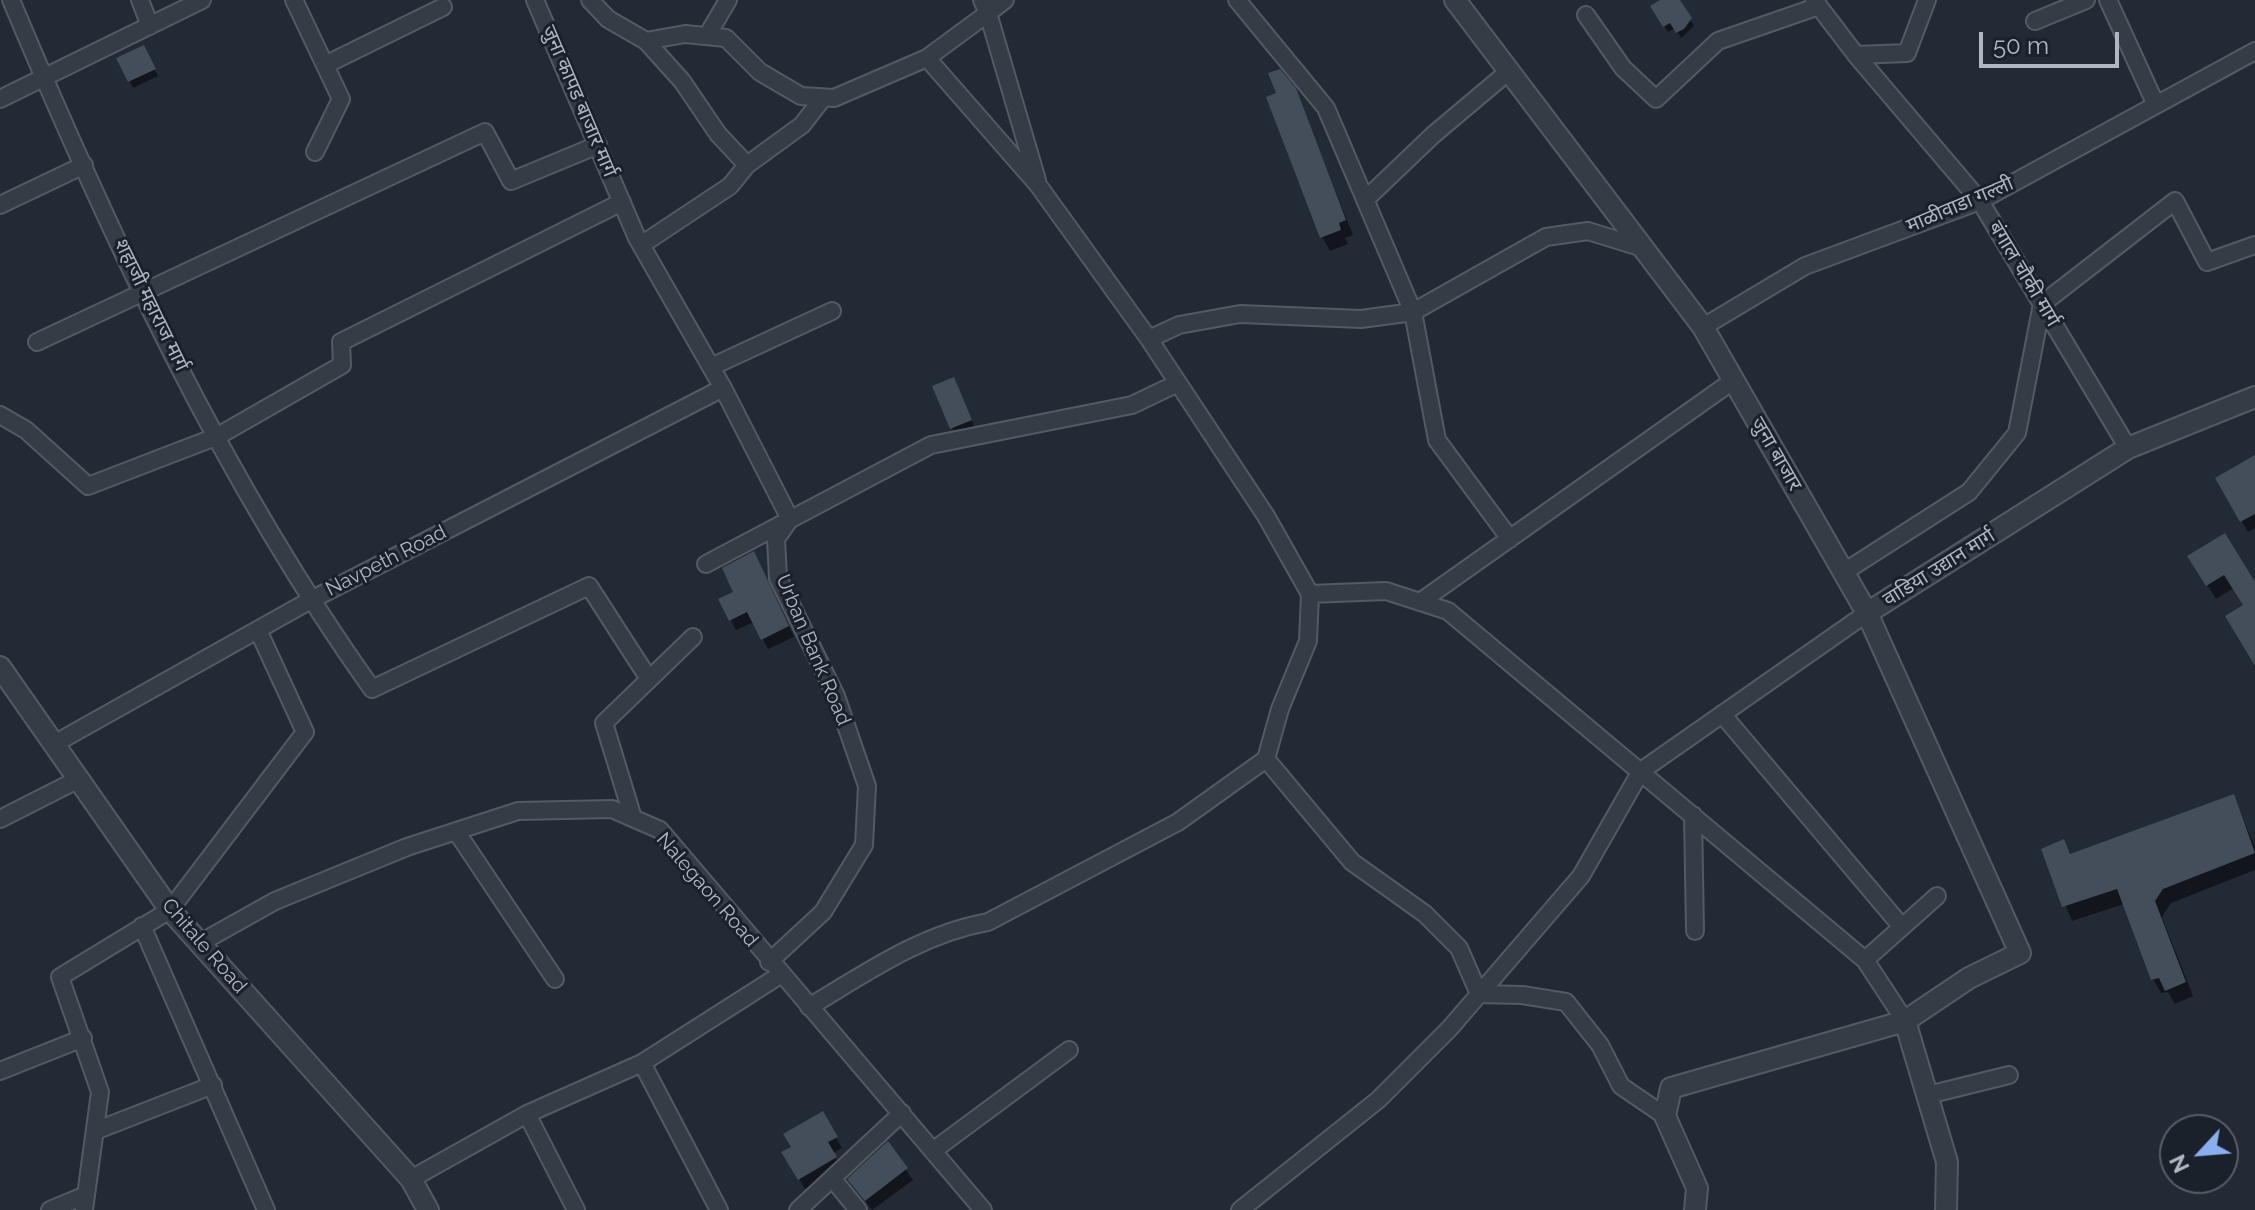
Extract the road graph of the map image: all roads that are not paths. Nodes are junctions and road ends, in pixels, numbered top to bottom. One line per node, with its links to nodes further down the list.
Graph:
1 (11, 0): 27 (street, शहाजी महाराज मार्ग)
2 (140, 0): 19 (street)
3 (202, 0): 19 (street)
4 (294, 0): 25 (street)
5 (535, 0): 31 (street, जुना कापड बाजार मार्ग)
6 (590, 0): 21 (street)
7 (728, 0): 20 (street)
8 (1005, 0): 15 (street)
9 (1237, 0): 36 (street)
10 (1455, 0): 26 (street, जुना बाजार)
11 (1927, 0): 23 (street)
12 (2086, 0): 18 (street)
13 (2108, 0): 30 (street)
14 (1817, 3): 17 (street); 23 (street, बंगाल चौकी मार्ग)
15 (985, 6): 24 (street); 35 (street)
16 (443, 7): 25 (street)
17 (1586, 15)
18 (2035, 21)
19 (150, 26): 27 (street)
20 (707, 36): 21 (street); 28 (street)
21 (646, 41): 34 (street)
22 (2255, 51): 30 (street, माळीवाडा गल्ली)
23 (1856, 55): 37 (street, बंगाल चौकी मार्ग)
24 (927, 58): 28 (street); 35 (street)
25 (325, 65): 32 (street)
26 (1509, 71): 36 (street); 42 (street, जुना बाजार)
27 (43, 78): 29 (street); 33 (street, शहाजी महाराज मार्ग)
28 (823, 98): 34 (street)
29 (0, 99)
30 (2156, 105): 37 (street, माळीवाडा गल्ली)
31 (598, 145): 38 (street, जुना कापड बाजार मार्ग); 43 (street)
32 (315, 152)
33 (84, 165): 39 (street); 43 (street, शहाजी महाराज मार्ग)
34 (747, 165): 40 (street)
35 (1038, 185): 48 (street)
36 (1365, 200): 46 (street)
37 (1980, 201): 44 (street, बंगाल चौकी मार्ग); 47 (street, माळीवाडा गल्ली)
38 (622, 202): 40 (street); 56 (street)
39 (0, 205)
40 (641, 245): 50 (street)
41 (2255, 245): 44 (street)
42 (1643, 248): 46 (street); 47 (street, जुना बाजार)
43 (142, 291): 49 (street); 56 (street, शहाजी महाराज मार्ग)
44 (2042, 304): 57 (street, बंगाल चौकी मार्ग); 61 (street)
45 (832, 311): 50 (street)
46 (1413, 312): 48 (street); 59 (street)
47 (1703, 327): 51 (street, जुना बाजार)
48 (1149, 339): 52 (street)
49 (37, 342)
50 (711, 367): 53 (street)
51 (1734, 380): 59 (street); 61 (street, जुना बाजार)
52 (1178, 383): 58 (street); 62 (street)
53 (723, 388): 58 (street); 63 (street, Navpeth Road)
54 (2255, 397): 57 (street, वाडिया उद्यान मार्ग)
55 (0, 415): 56 (street)
56 (218, 436): 63 (street, शहाजी महाराज मार्ग)
57 (2128, 448): 65 (street, वाडिया उद्यान मार्ग)
58 (790, 519): 60 (street); 86 (street, Urban Bank Road)
59 (1510, 539): 64 (street)
60 (706, 564)
61 (1844, 572): 65 (street, जुना बाजार)
62 (1310, 594): 64 (street); 72 (street)
63 (309, 601): 66 (street, Navpeth Road); 69 (street, शहाजी महाराज मार्ग)
64 (1420, 602): 73 (street)
65 (1867, 613): 70 (street, वाडिया उद्यान मार्ग); 90 (street, जुना बाजार)
66 (258, 630): 71 (street, Navpeth Road); 80 (street)
67 (693, 637): 69 (street)
68 (0, 667): 71 (street, Chitale Road)
69 (649, 679): 76 (street)
70 (1722, 714): 73 (street, वाडिया उद्यान मार्ग); 82 (street)
71 (54, 744): 74 (street, Chitale Road)
72 (1266, 759): 88 (street); 89 (street)
73 (1641, 771): 75 (street); 88 (street)
74 (77, 780): 77 (street); 80 (street, Chitale Road)
75 (1693, 815): 83 (street); 85 (street)
76 (633, 818): 78 (street, Nalegaon Road); 86 (street, Nalegaon Road)
77 (0, 819)
78 (456, 831): 84 (street, Nalegaon Road); 87 (street)
79 (1937, 896): 82 (street)
80 (170, 910): 81 (street); 84 (street, Chitale Road)
81 (142, 926): 91 (street); 96 (street)
82 (1902, 927): 85 (street)
83 (1695, 931)
84 (200, 943): 104 (street, Chitale Road)
85 (1865, 960): 90 (street)
86 (775, 969): 89 (street, Nalegaon Road); 93 (street, Urban Bank Road)
87 (555, 979)
88 (1479, 994): 100 (street); 114 (street)
89 (809, 1007): 98 (street, Nalegaon Road)
90 (1905, 1021): 97 (street); 100 (street)
91 (83, 1038): 94 (street); 101 (street)
92 (1069, 1050): 102 (street)
93 (642, 1063): 99 (street, Urban Bank Road); 110 (street)
94 (0, 1071)
95 (2009, 1075): 97 (street)
96 (213, 1085): 101 (street); 107 (street)
97 (1928, 1095): 116 (street)
98 (902, 1113): 102 (street, Nalegaon Road); 103 (street)
99 (527, 1114): 104 (street, Urban Bank Road); 109 (street)
100 (1665, 1116): 115 (street)
101 (95, 1131): 105 (street)
102 (934, 1150): 113 (street, Nalegaon Road)
103 (832, 1178): 111 (street); 112 (street)
104 (411, 1179): 108 (street, Chitale Road)
105 (85, 1202): 106 (street)
106 (50, 1210)
107 (266, 1210)
108 (428, 1210)
109 (576, 1210)
110 (719, 1210)
111 (798, 1210)
112 (858, 1210)
113 (983, 1210)
114 (1240, 1210)
115 (1695, 1210)
116 (1946, 1210)

